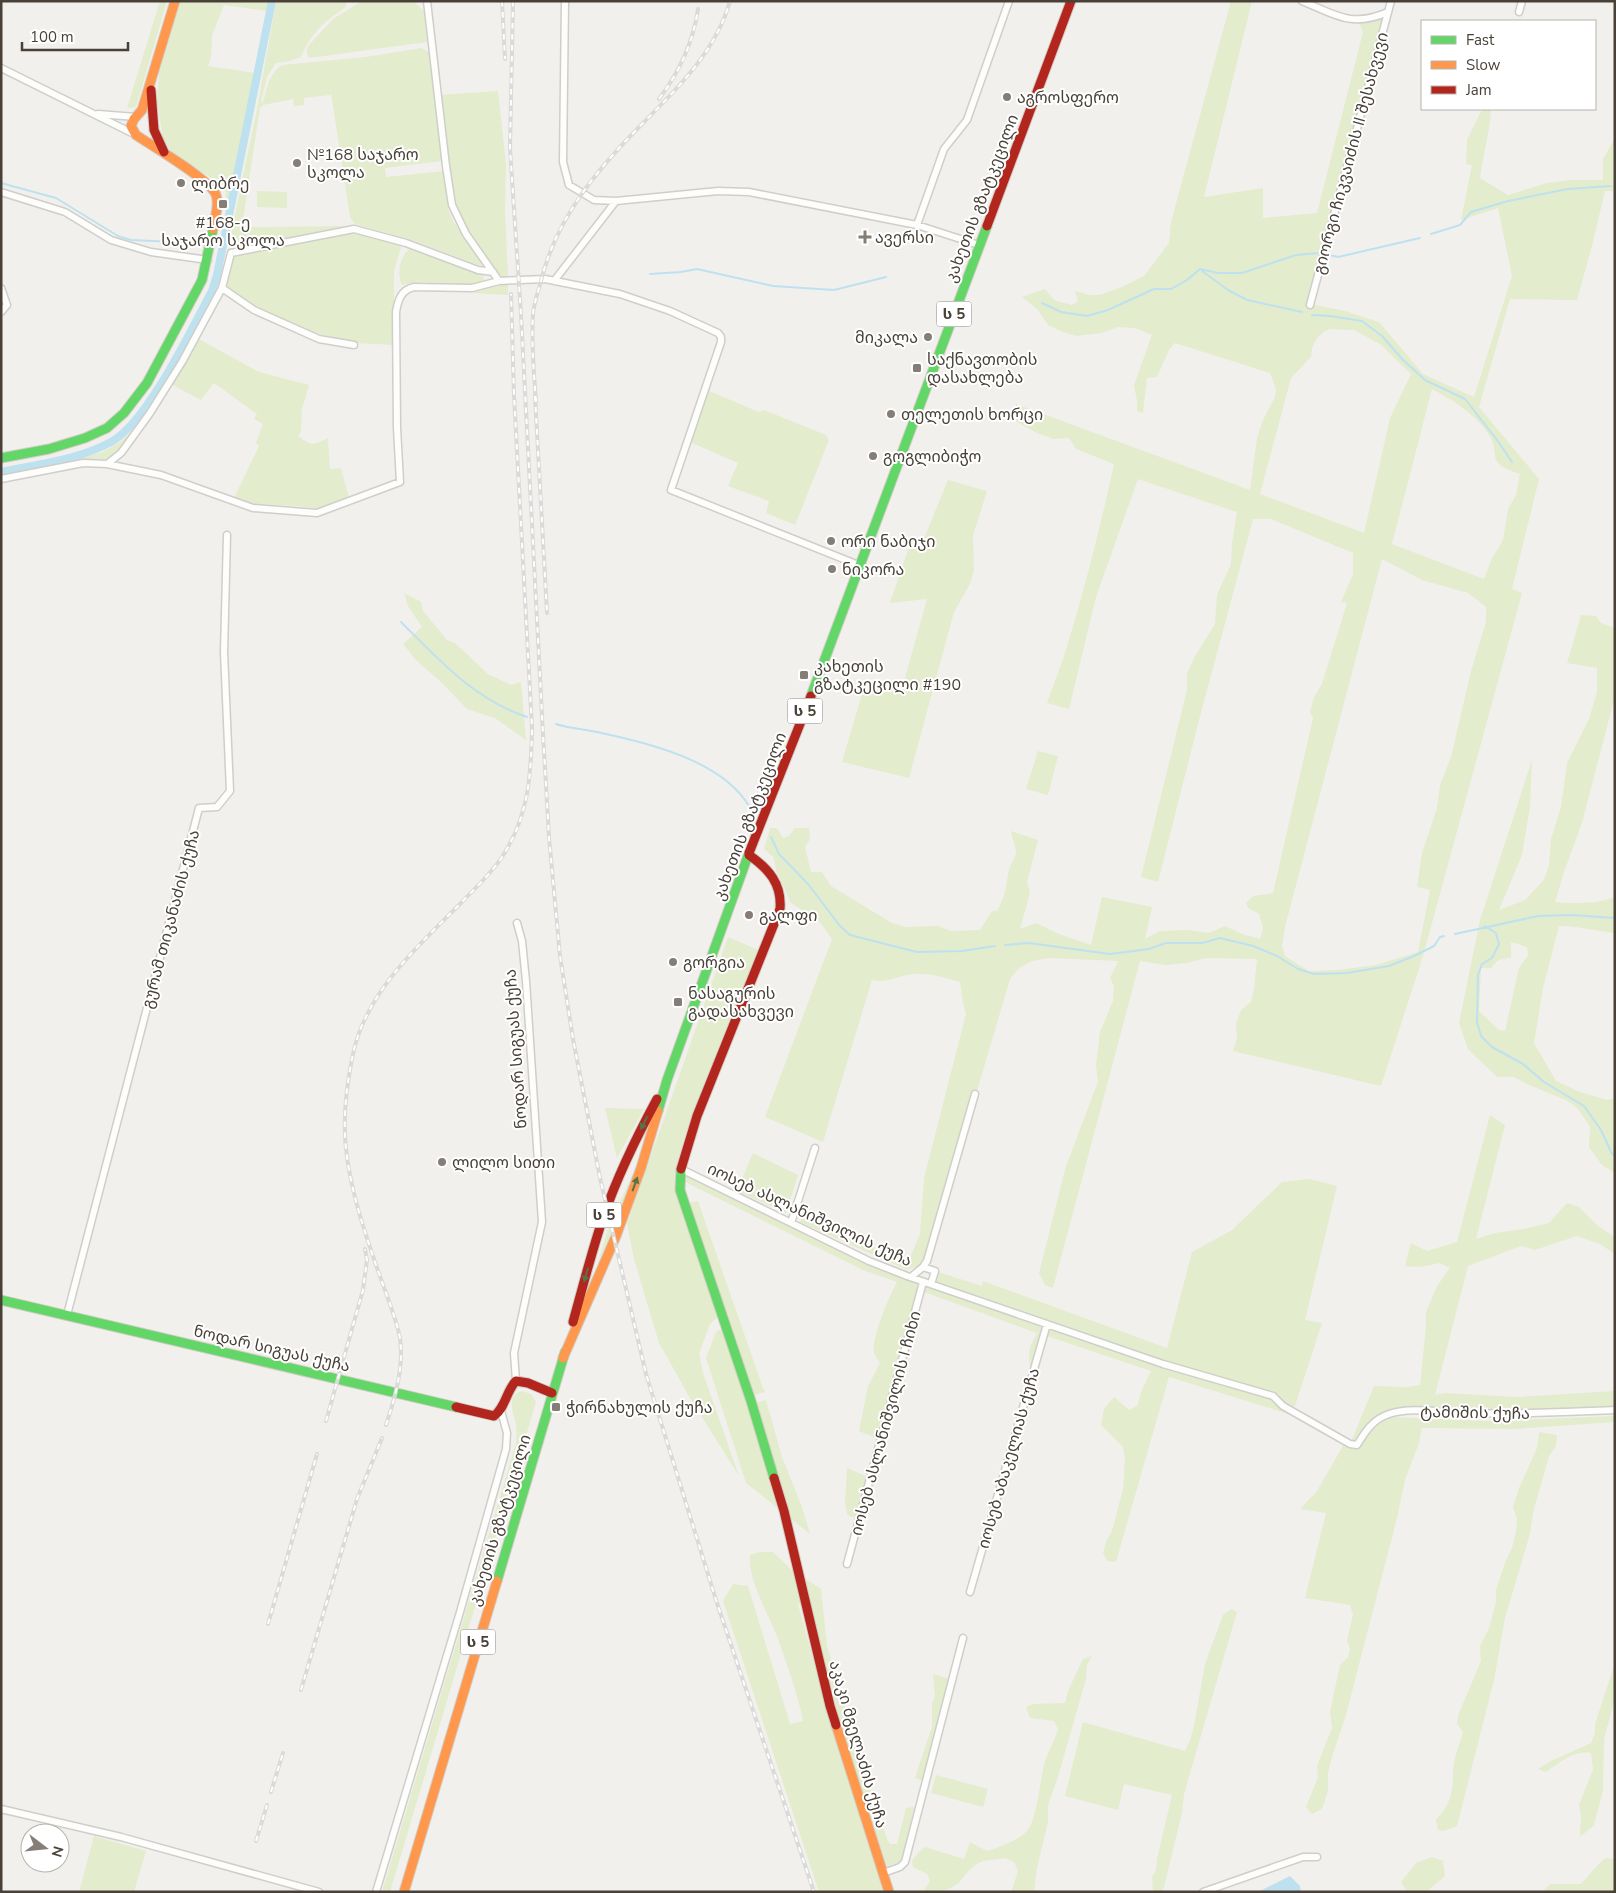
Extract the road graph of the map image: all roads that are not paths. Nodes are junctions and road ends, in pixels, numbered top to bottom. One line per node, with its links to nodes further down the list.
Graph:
1 (175, 1): 12 (main road)
2 (427, 1): 23 (street)
3 (565, 1): 19 (street)
4 (1009, 1): 20 (street)
5 (1071, 1): 21 (main road, კახეთის გზატკეცილი / ს 5)
6 (1302, 1): 9 (street)
7 (1391, 1): 9 (street, გიორგი ჩიკვაიძის II შესახვევი)
8 (1522, 1): 10 (street)
9 (1388, 12): 28 (street, გიორგი ჩიკვაიძის II შესახვევი)
10 (1519, 12)
11 (1, 68): 13 (street)
12 (151, 84): 14 (main road); 15 (main road)
13 (94, 114): 14 (street); 16 (street)
14 (137, 116): 15 (main road); 16 (main road)
15 (153, 124): 16 (main road); 17 (main road)
16 (138, 136): 17 (main road)
17 (168, 155): 22 (main road)
18 (1, 192): 22 (street)
19 (616, 201): 20 (street); 25 (street)
20 (917, 225): 21 (street)
21 (979, 245): 35 (main road, კახეთის გზატკეცილი / ს 5)
22 (208, 260): 31 (main road)
23 (493, 272): 24 (street); 27 (street)
24 (499, 281): 25 (street); 32 (street)
25 (554, 281): 35 (street)
26 (1, 288): 29 (street)
27 (222, 288): 30 (street); 32 (street)
28 (1310, 304)
29 (1, 312)
30 (354, 345)
31 (1, 458)
32 (107, 464): 33 (street)
33 (1, 479)
34 (227, 534): 48 (street, გურამ თიკანაძის ქუჩა)
35 (861, 566): 36 (main road, კახეთის გზატკეცილი / ს 5)
36 (749, 855): 38 (main road, კახეთის გზატკეცილი / ს 5); 41 (main road)
37 (517, 923): 51 (street, ნოდარ სიგუას ქუჩა)
38 (667, 1080): 50 (main road, კახეთის გზატკეცილი / ს 5, one-way to 38); 50 (main road, კახეთის გზატკეცილი / ს 5, one-way to 50)
39 (975, 1094): 43 (street)
40 (815, 1148): 42 (street)
41 (680, 1169): 42 (street, იოსებ ასლანიშვილის ქუჩა); 61 (main road, აკაკი მგელაძის ქუჩა)
42 (791, 1224): 44 (street, იოსებ ასლანიშვილის ქუჩა)
43 (923, 1268): 44 (street); 46 (street)
44 (911, 1277): 45 (street, იოსებ ასლანიშვილის ქუჩა)
45 (923, 1282): 46 (street, იოსებ ასლანიშვილის ქუჩა); 56 (street, იოსებ ასლანიშვილის I ჩიხი)
46 (931, 1284): 49 (street, იოსებ ასლანიშვილის ქუჩა)
47 (1, 1300): 48 (main road, ნოდარ სიგუას ქუჩა)
48 (67, 1315): 54 (main road, ნოდარ სიგუას ქუჩა)
49 (1047, 1324): 55 (street, იოსებ ასლანიშვილის ქუჩა); 57 (street, იოსებ აბაკელიას ქუჩა)
50 (563, 1358): 52 (main road, კახეთის გზატკეცილი / ს 5)
51 (516, 1381): 52 (main road); 54 (main road)
52 (552, 1393): 64 (main road, კახეთის გზატკეცილი / ს 5)
53 (1615, 1410): 55 (street, ტამიშის ქუჩა)
54 (501, 1411): 63 (street)
55 (1350, 1444)
56 (847, 1564)
57 (970, 1592)
58 (963, 1638): 61 (street)
59 (1, 1810): 62 (street)
60 (1317, 1857): 66 (street)
61 (883, 1873): 65 (main road, აკაკი მგელაძის ქუჩა)
62 (319, 1892)
63 (376, 1892)
64 (404, 1892)
65 (889, 1892)
66 (1203, 1892)

